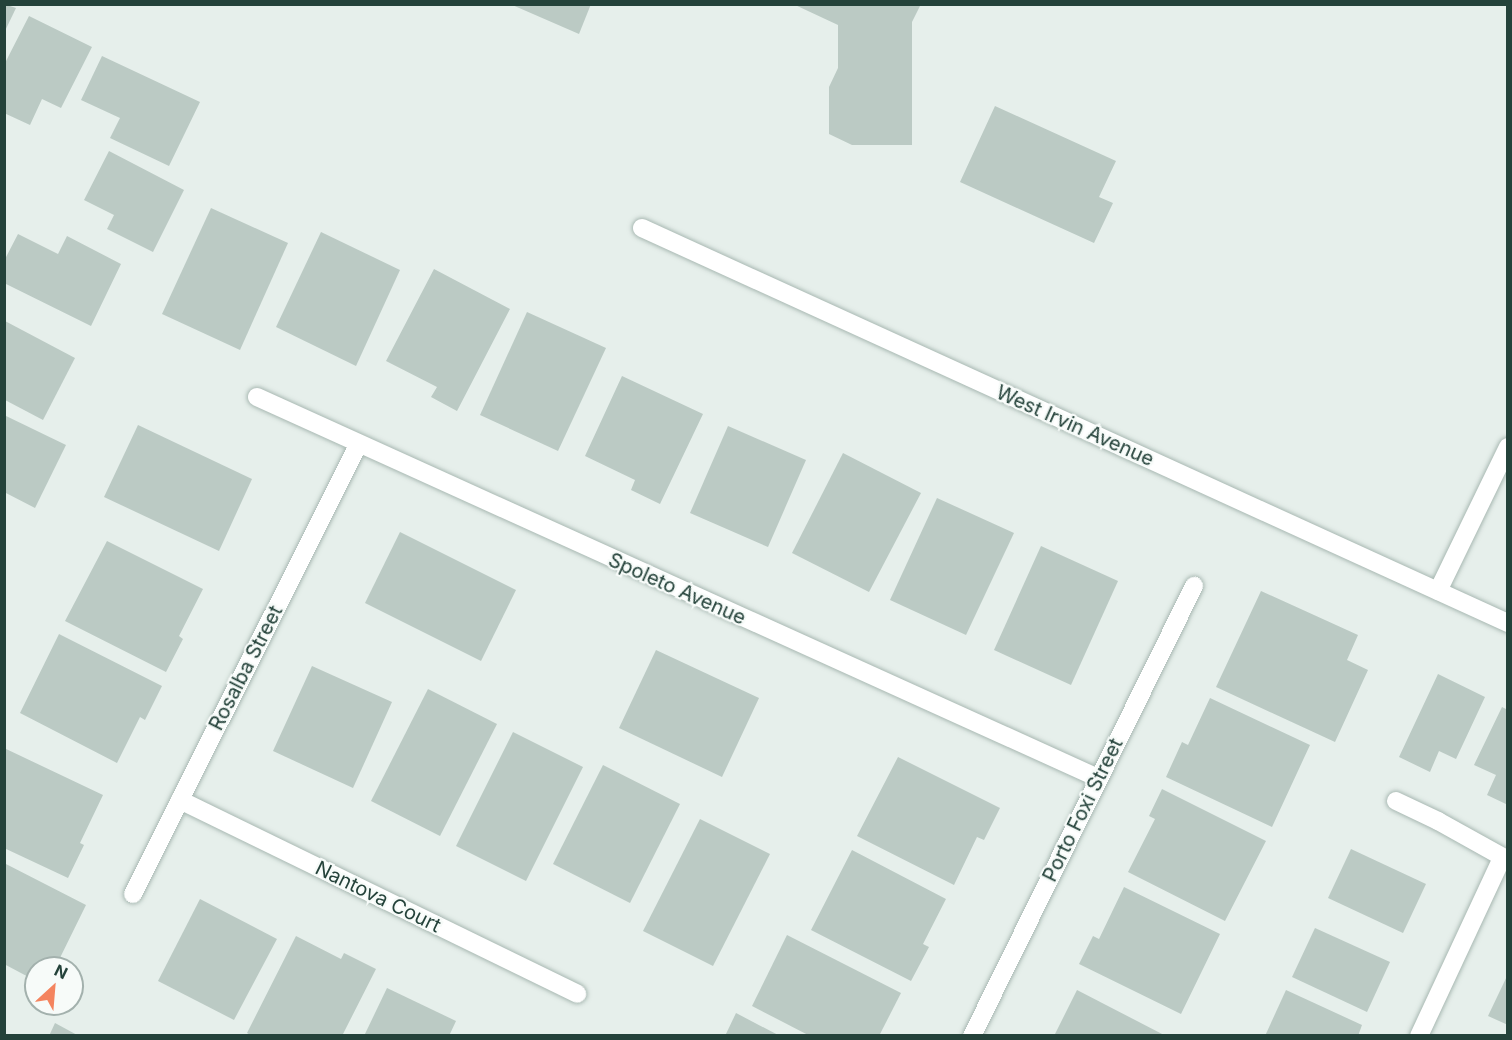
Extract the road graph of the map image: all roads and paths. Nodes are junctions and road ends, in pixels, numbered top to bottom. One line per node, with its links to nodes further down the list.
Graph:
1 (642, 228): 6 (street, West Irvin Avenue)
2 (257, 397): 3 (street, Spoleto Avenue)
3 (358, 443): 8 (street, Spoleto Avenue); 9 (street, Rosalba Street)
4 (1508, 447): 6 (street)
5 (1194, 586): 8 (street, Porto Foxi Street)
6 (1438, 591): 7 (street, West Irvin Avenue)
7 (1508, 623)
8 (1098, 778): 14 (street, Porto Foxi Street)
9 (180, 800): 12 (street, Rosalba Street); 13 (street, Nantova Court)
10 (1396, 801): 11 (street)
11 (1505, 859): 15 (street)
12 (133, 894)
13 (577, 994)
14 (972, 1035)
15 (1419, 1035)

